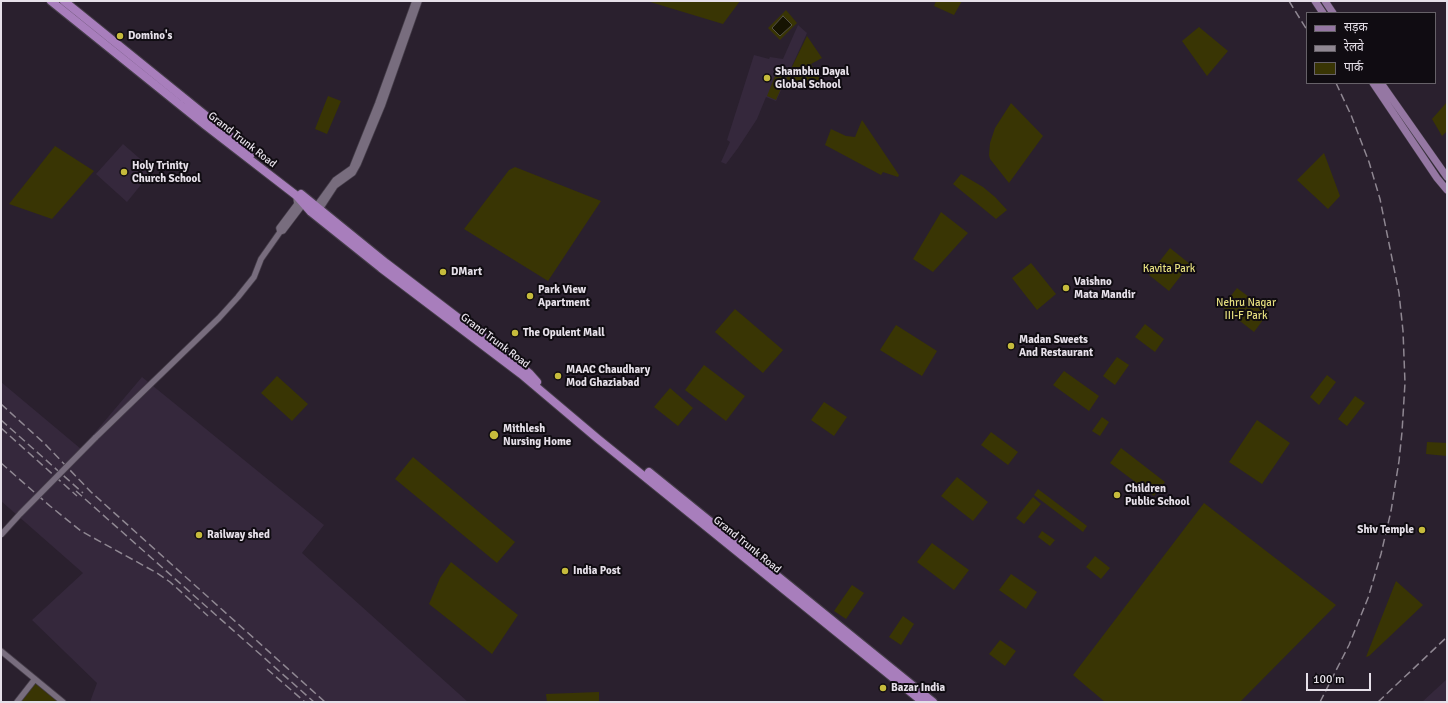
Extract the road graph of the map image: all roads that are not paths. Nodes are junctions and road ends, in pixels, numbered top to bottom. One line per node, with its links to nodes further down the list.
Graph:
1 (51, 1): 6 (highway, Grand Trunk Road)
2 (415, 1): 15 (street)
3 (419, 1): 15 (street)
4 (1315, 1): 7 (main road)
5 (1325, 1): 8 (main road)
6 (65, 5): 13 (highway, Grand Trunk Road); 14 (highway, Grand Trunk Road)
7 (1322, 12)
8 (1332, 12)
9 (1374, 84): 12 (main road)
10 (1383, 84): 11 (main road)
11 (1447, 177)
12 (1447, 189)
13 (295, 195): 14 (highway, Grand Trunk Road); 16 (street)
14 (306, 202): 15 (highway, Grand Trunk Road); 16 (street)
15 (315, 210): 22 (highway, Grand Trunk Road); 23 (highway, Grand Trunk Road)
16 (280, 232): 17 (street, bridge)
17 (1, 535)
18 (1, 651): 19 (street)
19 (35, 679): 20 (street); 21 (street)
20 (17, 702)
21 (63, 702)
22 (923, 702)
23 (933, 702)

